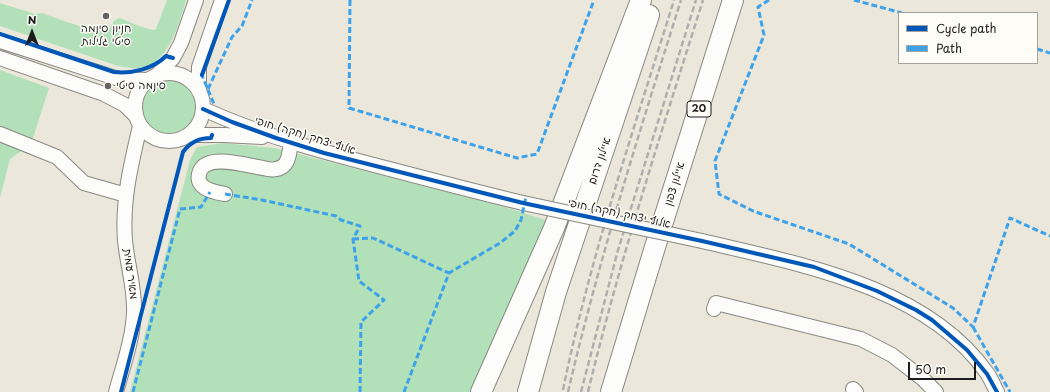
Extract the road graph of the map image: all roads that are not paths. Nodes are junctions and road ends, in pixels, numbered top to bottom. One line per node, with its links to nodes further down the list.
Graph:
1 (196, 0): 8 (street)
2 (222, 0): 9 (street)
3 (641, 0): 23 (highway)
4 (654, 0): 24 (highway, איילון דרום)
5 (733, 0): 20 (highway, איילון צפון / 20)
6 (0, 41): 8 (street)
7 (0, 58): 11 (street)
8 (153, 77): 9 (street); 11 (street)
9 (199, 91): 10 (street)
10 (203, 109): 13 (street); 14 (street, אלוף יצחק (חקה) חופי)
11 (138, 120): 15 (street); 17 (street, מאיר עמית)
12 (0, 134): 19 (street)
13 (188, 135): 14 (street, אלוף יצחק (חקה) חופי); 15 (street)
14 (276, 138): 16 (street, אלוף יצחק (חקה) חופי)
15 (157, 139): 17 (street)
16 (291, 143): 18 (street); 28 (street, אלוף יצחק (חקה) חופי, bridge)
17 (133, 155): 19 (street, מאיר עמית)
18 (225, 194)
19 (126, 195): 22 (street, מאיר עמית)
20 (656, 247): 25 (highway, איילון צפון / 20); 26 (highway)
21 (714, 309): 27 (street)
22 (116, 392)
23 (481, 392)
24 (528, 392)
25 (611, 392)
26 (626, 392)
27 (936, 392)
28 (997, 392)

